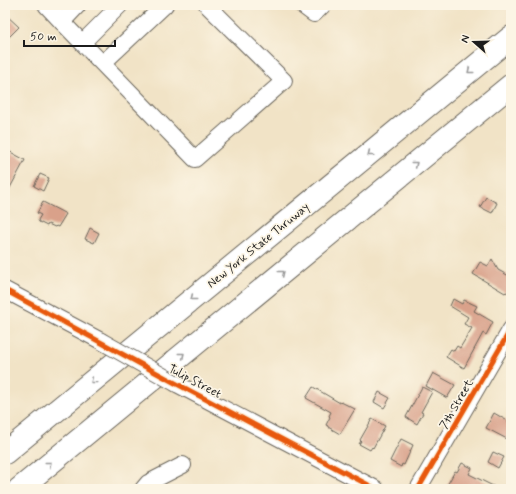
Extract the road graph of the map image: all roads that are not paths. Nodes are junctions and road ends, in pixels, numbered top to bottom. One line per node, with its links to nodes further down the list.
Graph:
1 (46, 5): 8 (street)
2 (78, 5): 8 (street)
3 (120, 5): 10 (street)
4 (165, 5): 11 (street)
5 (207, 5): 11 (street)
6 (302, 5): 7 (street)
7 (323, 5)
8 (62, 22): 10 (street)
9 (511, 37): 15 (highway, New York State Thruway, one-way to 15)
10 (83, 42): 11 (street)
11 (103, 64)
12 (511, 85): 17 (highway, one-way to 12)
13 (5, 290): 19 (street, Tulip Street, bridge)
14 (509, 337): 20 (street, 7th Street)
15 (5, 453)
16 (183, 465): 18 (street)
17 (19, 489)
18 (143, 489)
19 (376, 489)
20 (418, 489)

